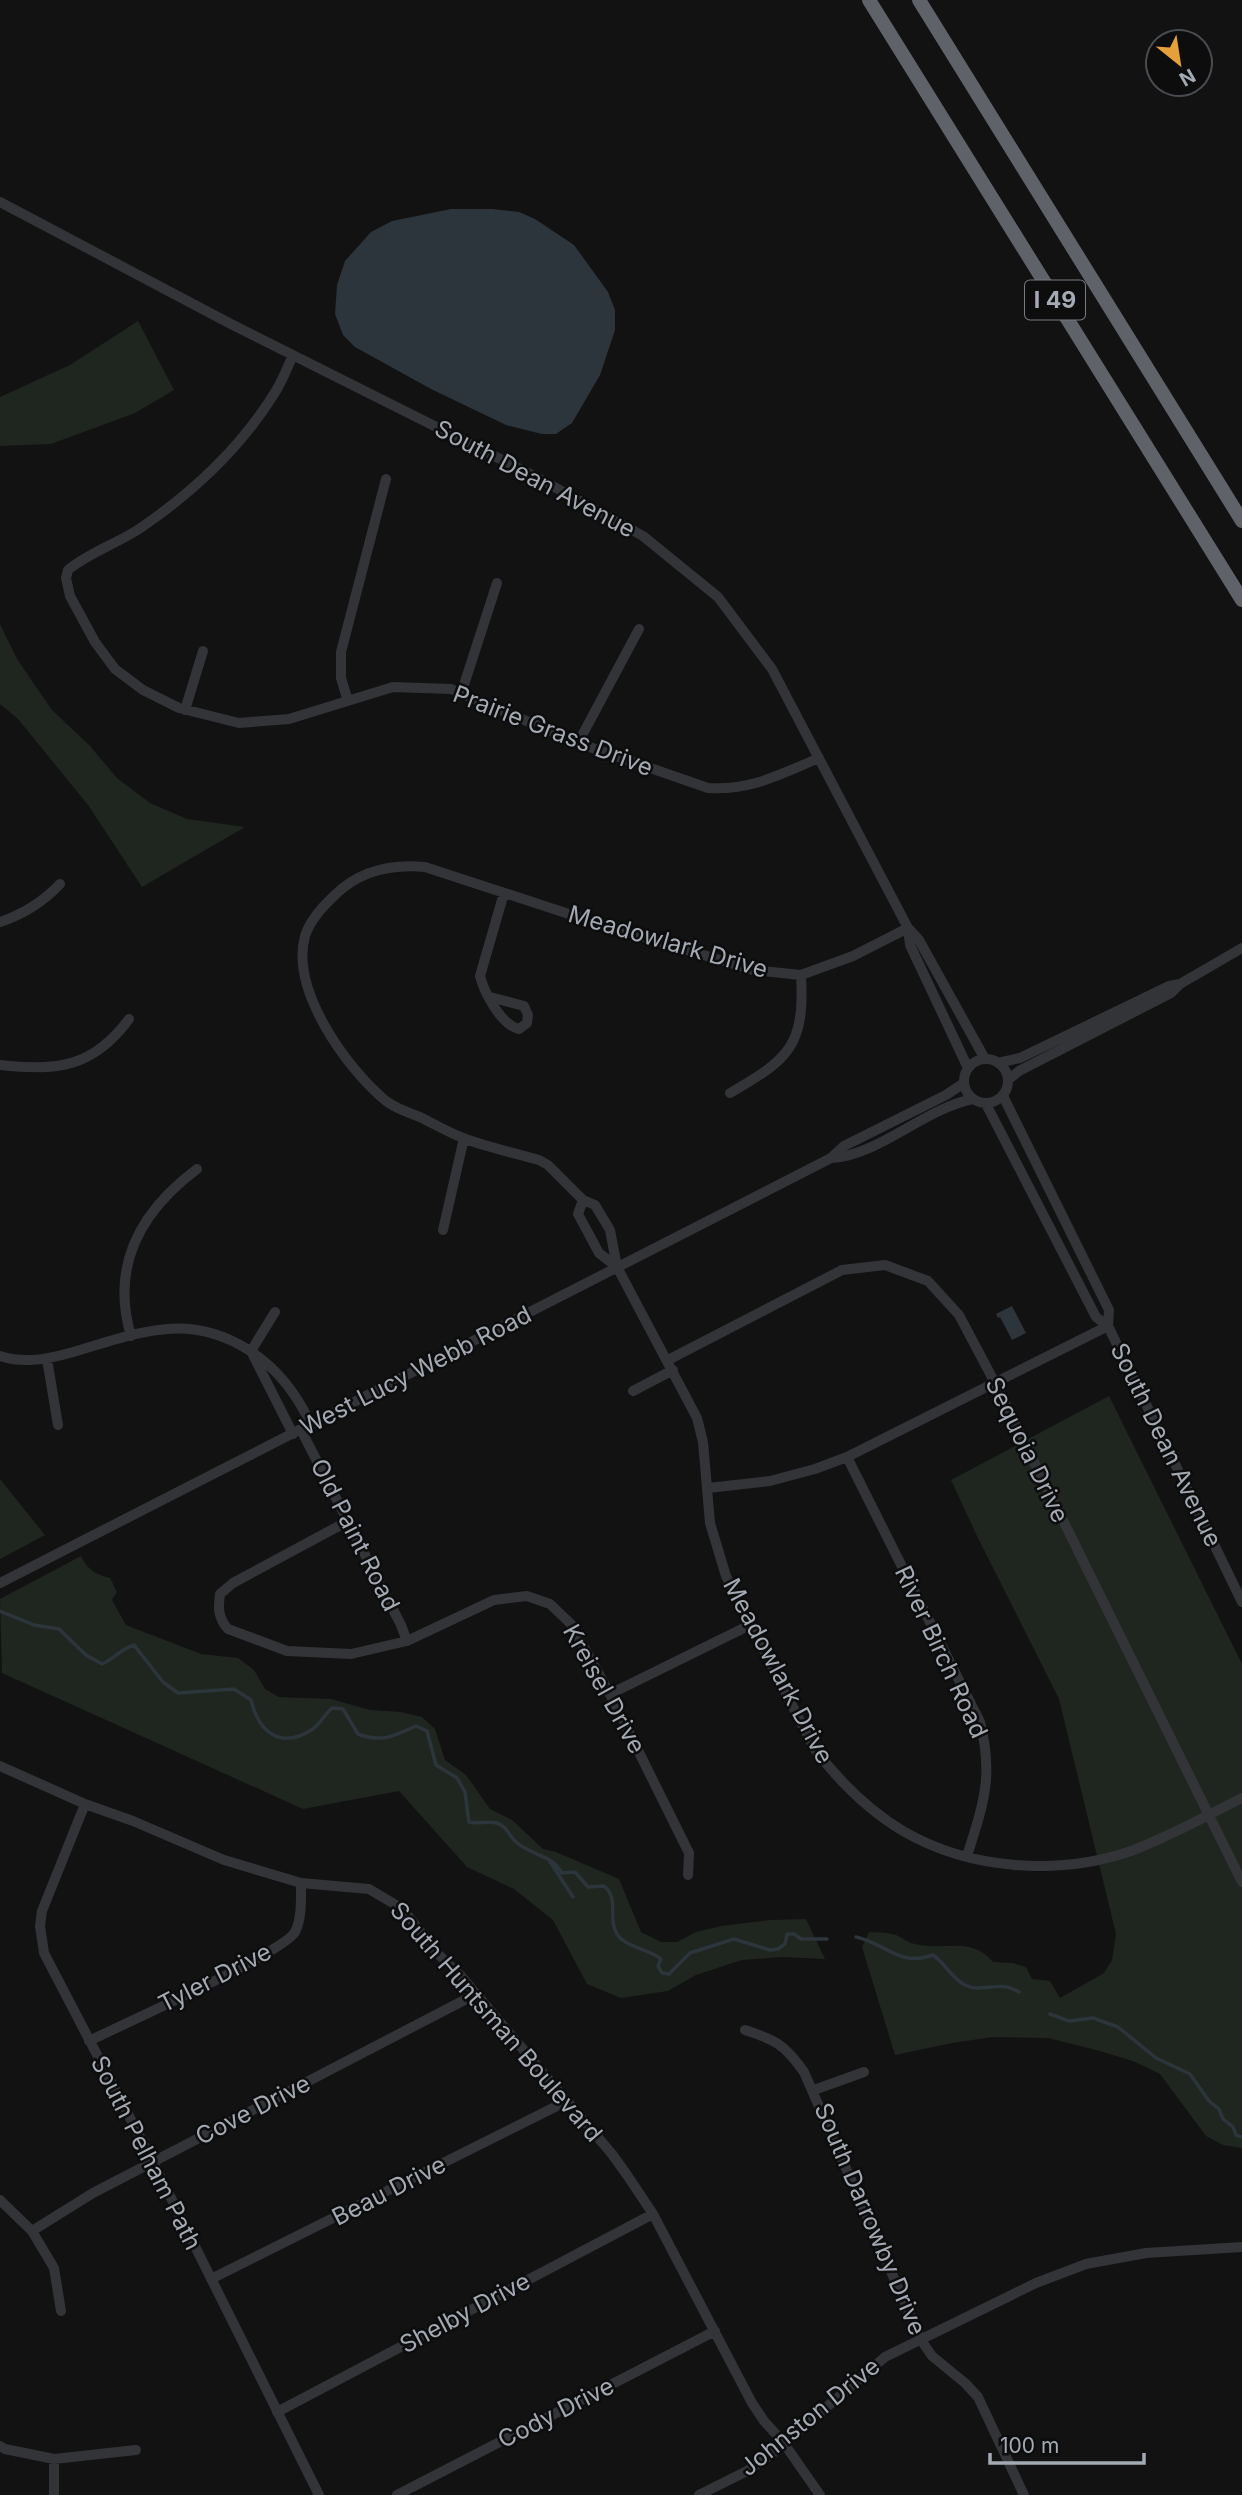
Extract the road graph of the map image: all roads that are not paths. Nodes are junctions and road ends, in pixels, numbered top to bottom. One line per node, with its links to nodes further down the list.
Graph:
1 (869, 0): 8 (highway, I 49)
2 (919, 0): 6 (highway, I 49)
3 (0, 202): 4 (street, South Dean Avenue)
4 (293, 355): 13 (street, Prairie Grass Drive); 15 (street, South Dean Avenue)
5 (386, 479): 12 (street)
6 (1242, 521)
7 (497, 583): 11 (street)
8 (1242, 600)
9 (639, 629): 14 (street)
10 (203, 651): 13 (street)
11 (461, 694): 12 (street, Prairie Grass Drive); 14 (street, Prairie Grass Drive)
12 (348, 701): 13 (street, Prairie Grass Drive)
13 (185, 709)
14 (578, 743): 15 (street, Prairie Grass Drive)
15 (819, 758): 19 (street, South Dean Avenue)
16 (60, 884): 18 (street)
17 (504, 893): 21 (street, Meadowlark Drive); 23 (street); 35 (street, Meadowlark Drive)
18 (0, 922)
19 (908, 928): 21 (street, Meadowlark Drive); 25 (street, South Dean Avenue); 28 (street, South Dean Avenue)
20 (1242, 948): 22 (street)
21 (801, 975): 31 (street)
22 (1180, 984): 26 (street); 29 (street)
23 (491, 997)
24 (129, 1020): 27 (street)
25 (985, 1059): 26 (street); 28 (street)
26 (999, 1063): 29 (street)
27 (0, 1065)
28 (968, 1068): 30 (street)
29 (1008, 1080): 32 (street)
30 (964, 1083): 33 (street); 36 (street, West Lucy Webb Road)
31 (730, 1093)
32 (1003, 1096): 34 (street); 42 (street, South Dean Avenue)
33 (973, 1099): 34 (street); 36 (street, West Lucy Webb Road)
34 (986, 1104): 42 (street, South Dean Avenue)
35 (464, 1138): 38 (street, Meadowlark Drive); 39 (street)
36 (831, 1158): 40 (street, West Lucy Webb Road)
37 (197, 1169): 43 (street)
38 (583, 1200): 40 (street, Meadowlark Drive); 40 (street)
39 (443, 1230)
40 (617, 1267): 47 (street, Meadowlark Drive); 50 (street, West Lucy Webb Road)
41 (275, 1312): 44 (street)
42 (1108, 1326): 48 (street); 57 (street, South Dean Avenue)
43 (131, 1336): 44 (street, Old Paint Road); 46 (street, Old Paint Road)
44 (251, 1351): 50 (street, Old Paint Road); 52 (street, Old Paint Road)
45 (0, 1356): 46 (street, Old Paint Road)
46 (47, 1359): 51 (street)
47 (670, 1365): 48 (street, Sequoia Drive); 49 (street, Sequoia Drive); 54 (street, Meadowlark Drive)
48 (995, 1383): 53 (street); 64 (street, Sequoia Drive)
49 (633, 1391)
50 (311, 1424): 52 (street, West Lucy Webb Road)
51 (58, 1425)
52 (297, 1432): 55 (street, Old Paint Road); 56 (street, West Lucy Webb Road)
53 (847, 1457): 54 (street); 65 (street, River Birch Road)
54 (708, 1488): 58 (street, Meadowlark Drive)
55 (348, 1521): 59 (street, Old Paint Road); 59 (street, Kreisel Drive)
56 (0, 1583)
57 (1242, 1602)
58 (750, 1625): 60 (street); 65 (street, Meadowlark Drive)
59 (407, 1641): 60 (street, Kreisel Drive)
60 (610, 1694): 66 (street, Kreisel Drive)
61 (0, 1766): 63 (street, South Huntsman Boulevard)
62 (1242, 1798): 64 (street, Meadowlark Drive)
63 (85, 1804): 68 (street, South Huntsman Boulevard); 71 (street, South Pelham Path)
64 (1209, 1814): 65 (street, Meadowlark Drive); 67 (street, Sequoia Drive)
65 (967, 1856)
66 (688, 1875)
67 (1242, 1882)
68 (302, 1883): 69 (street, South Huntsman Boulevard); 71 (street, Tyler Drive)
69 (477, 1994): 74 (street, South Huntsman Boulevard); 75 (street, Cove Drive)
70 (745, 2030): 73 (street, South Darrowby Drive)
71 (89, 2041): 75 (street, South Pelham Path)
72 (864, 2072): 73 (street)
73 (814, 2090): 83 (street, South Darrowby Drive)
74 (567, 2101): 77 (street, South Huntsman Boulevard); 80 (street, Beau Drive)
75 (153, 2162): 78 (street, Cove Drive); 80 (street, South Pelham Path)
76 (0, 2200): 78 (street)
77 (653, 2214): 82 (street, South Huntsman Boulevard); 84 (street, Shelby Drive)
78 (32, 2231): 81 (street)
79 (1242, 2247): 83 (street, Johnston Drive)
80 (211, 2279): 84 (street, South Pelham Path)
81 (61, 2311)
82 (715, 2332): 85 (street, South Huntsman Boulevard); 91 (street, Cody Drive)
83 (921, 2340): 85 (street, Johnston Drive); 94 (street, South Darrowby Drive)
84 (277, 2412): 90 (street, South Pelham Path)
85 (783, 2442): 92 (street, Johnston Drive); 93 (street, South Huntsman Boulevard)
86 (0, 2446): 88 (street)
87 (136, 2449): 88 (street)
88 (54, 2459): 89 (street)
89 (54, 2495)
90 (319, 2495)
91 (397, 2495)
92 (699, 2495)
93 (820, 2495)
94 (1024, 2495)

